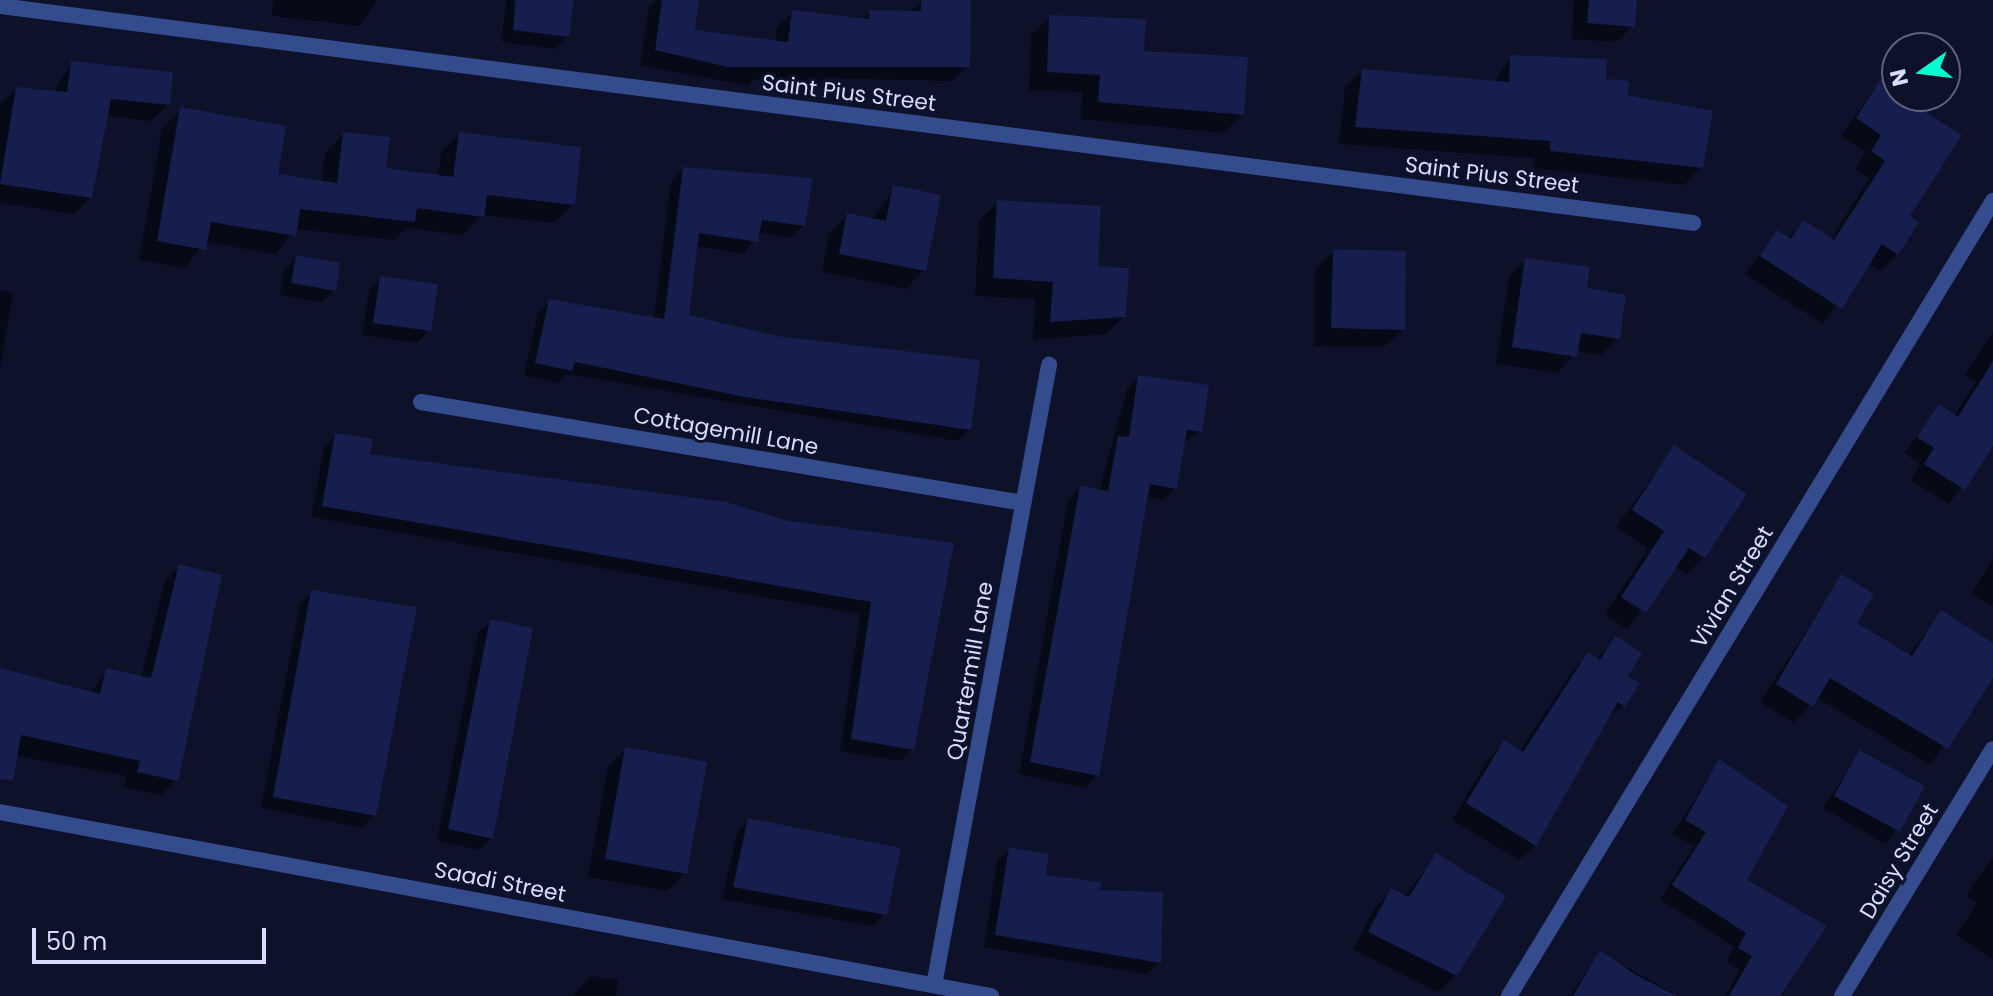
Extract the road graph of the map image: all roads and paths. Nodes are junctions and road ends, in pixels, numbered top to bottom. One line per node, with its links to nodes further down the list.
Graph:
1 (0, 6): 3 (street, Saint Pius Street)
2 (1993, 201): 11 (street, Vivian Street)
3 (1693, 223)
4 (1049, 365): 6 (street, Quartermill Lane)
5 (421, 402): 6 (street, Cottagemill Lane)
6 (1023, 503): 9 (street, Quartermill Lane)
7 (1993, 749): 12 (street, Daisy Street)
8 (0, 812): 9 (street, Saadi Street)
9 (934, 985): 10 (street, Saadi Street)
10 (991, 996)
11 (1509, 996)
12 (1842, 996)

